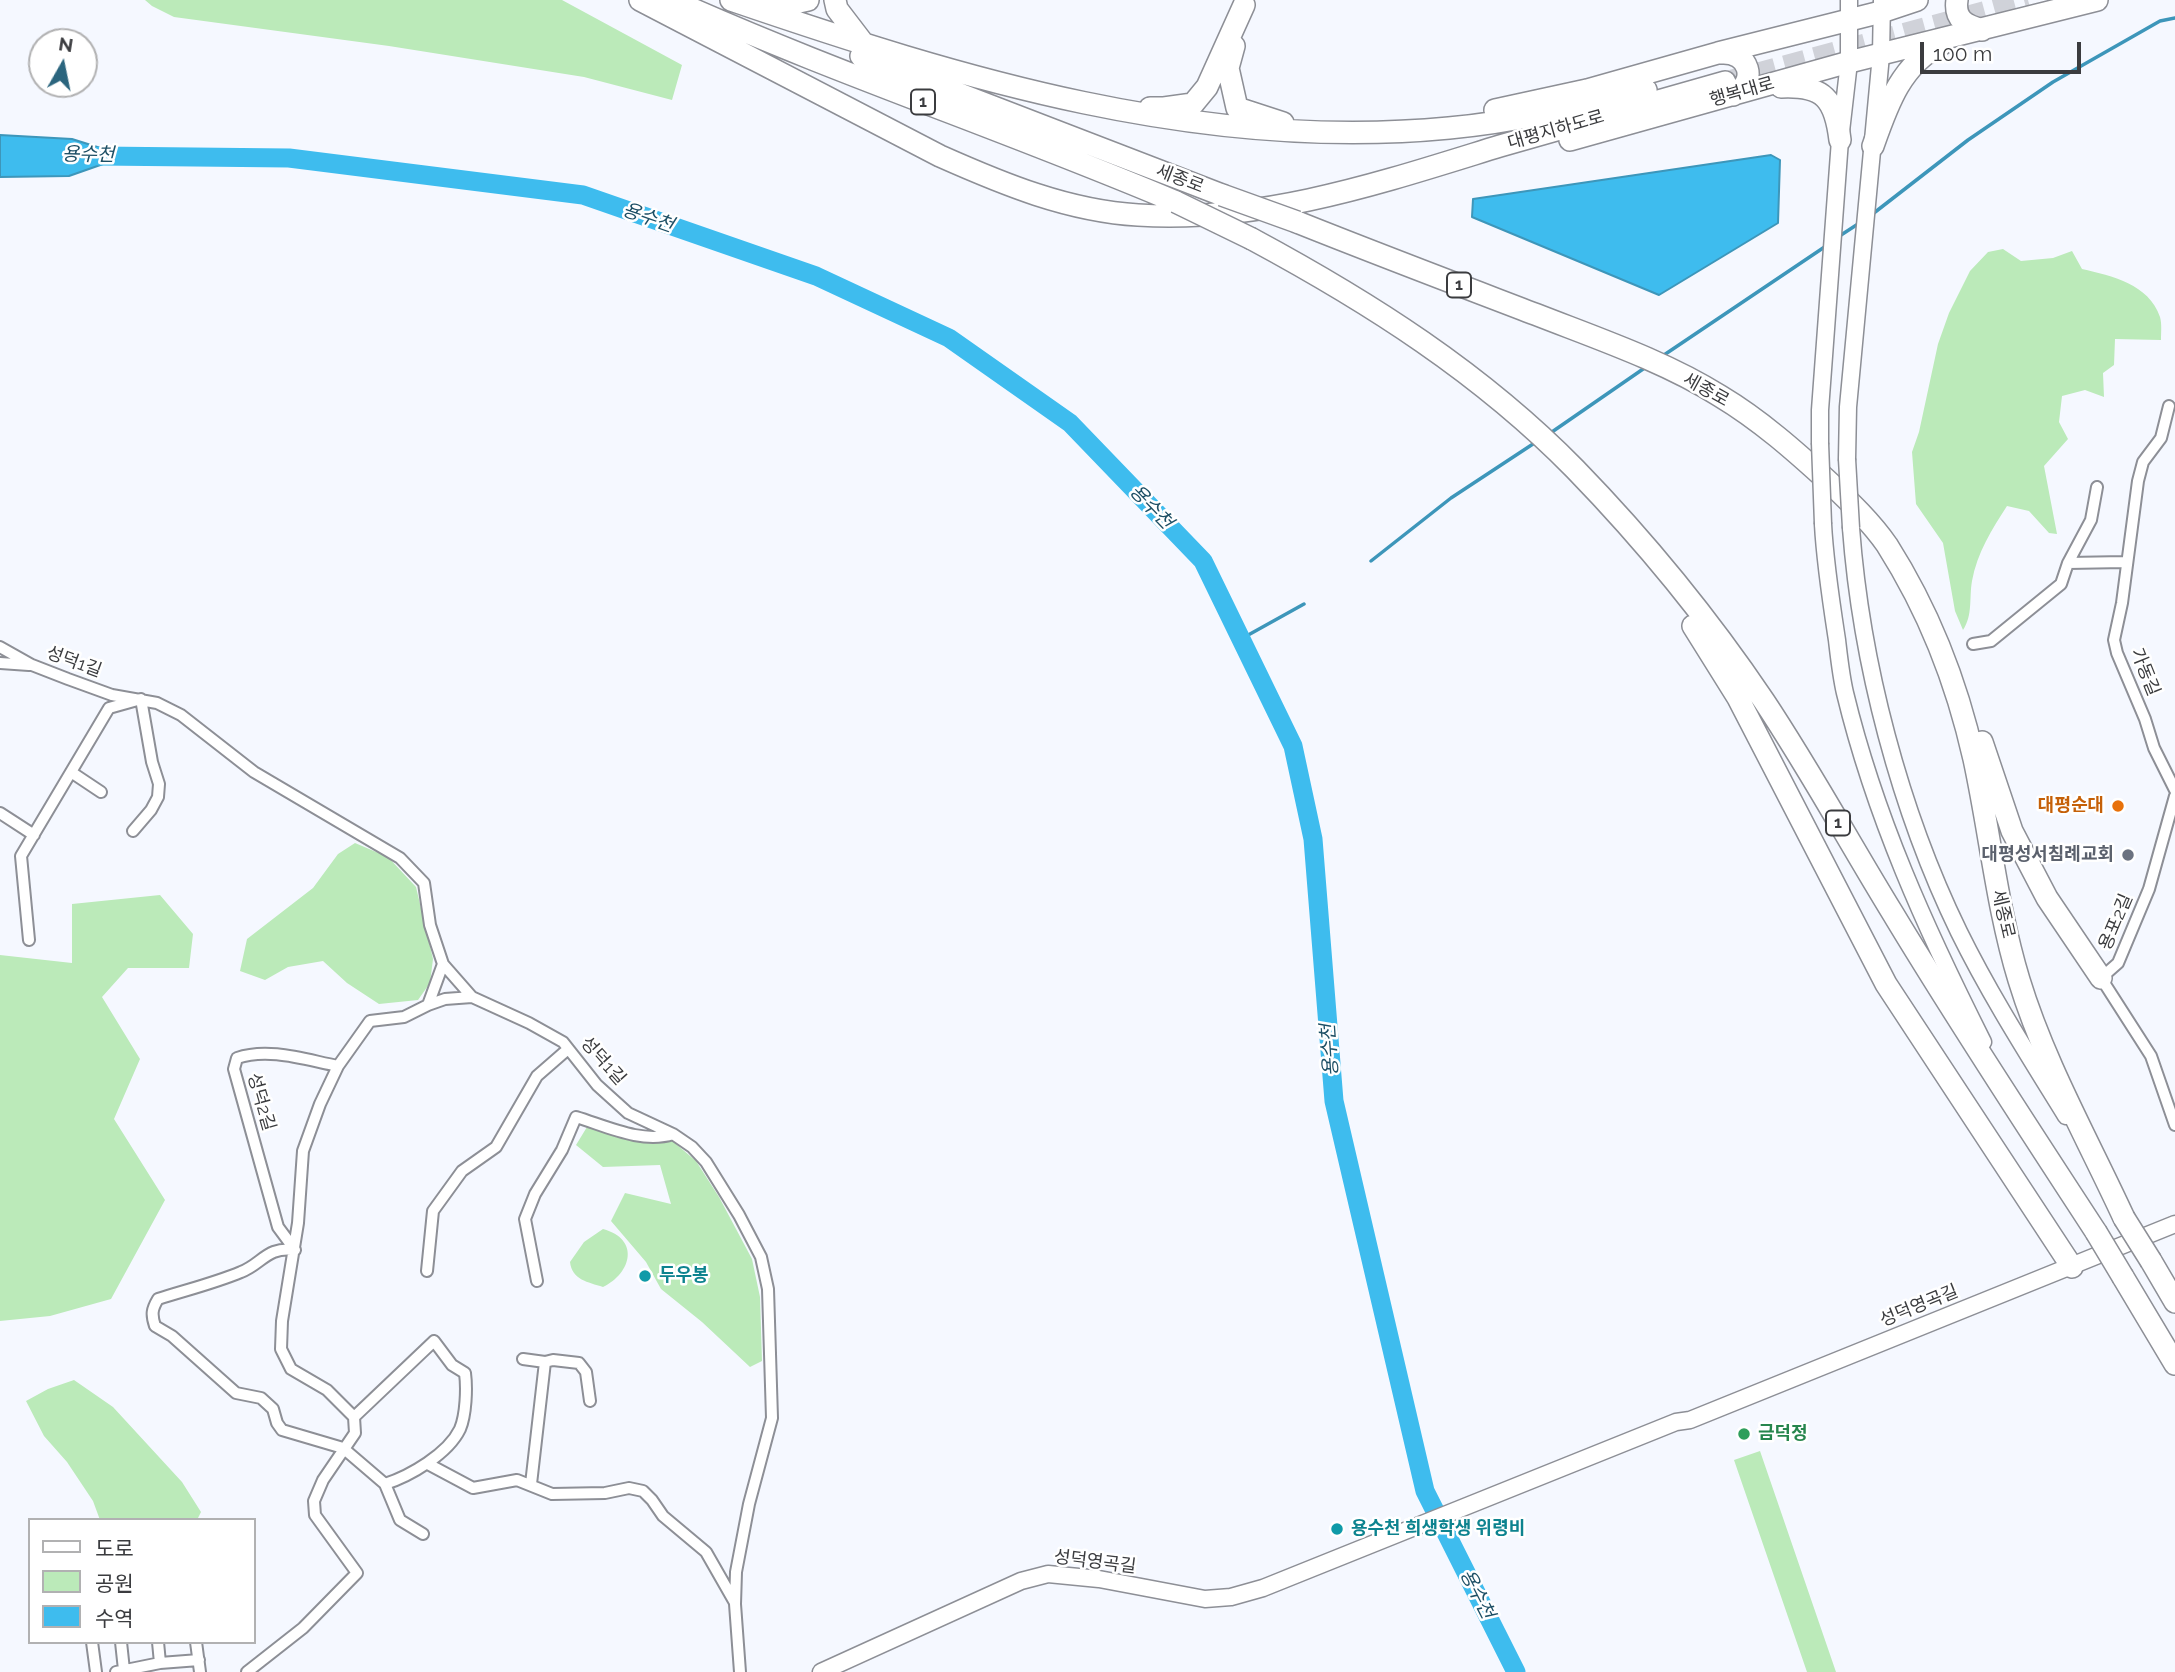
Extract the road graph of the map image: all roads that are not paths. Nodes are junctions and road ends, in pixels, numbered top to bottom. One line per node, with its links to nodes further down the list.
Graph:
1 (640, 0): 17 (highway, 대평지하도로)
2 (672, 0): 24 (highway, 세종로 / 1, bridge)
3 (808, 0): 8 (highway)
4 (835, 0): 14 (highway)
5 (1917, 0): 10 (highway, 행복대로)
6 (1957, 0): 12 (highway)
7 (2097, 0): 12 (highway, 행복대로)
8 (733, 2): 14 (highway); 27 (highway, 세종로 / 1, bridge)
9 (1245, 2): 18 (highway); 19 (highway)
10 (1881, 6): 11 (highway, 행복대로); 15 (street)
11 (1849, 10): 16 (street); 17 (highway, 행복대로)
12 (1982, 30): 13 (highway, 행복대로)
13 (1956, 37): 15 (highway, 행복대로); 21 (highway)
14 (863, 43): 18 (highway)
15 (1881, 55): 16 (highway, 행복대로); 21 (street)
16 (1849, 62): 17 (highway, 행복대로); 20 (street)
17 (1730, 78): 19 (highway, 행복대로); 20 (highway)
18 (1099, 106): 19 (highway)
19 (1319, 133)
20 (1840, 140): 51 (street, bridge)
21 (1873, 146): 52 (street, bridge)
22 (2169, 406): 25 (street, 가동길)
23 (2097, 487): 26 (street)
24 (1600, 496): 51 (highway, 세종로 / 1); 55 (highway)
25 (2125, 562): 26 (street); 34 (street, 가동길)
26 (2068, 564): 28 (street)
27 (1935, 634): 42 (highway); 52 (highway, 세종로 / 1)
28 (1973, 644)
29 (0, 647): 31 (street, 성덕1길)
30 (0, 663): 31 (street)
31 (32, 665): 32 (street, 성덕1길)
32 (141, 699): 33 (street); 38 (street); 41 (street, 성덕1길)
33 (71, 772): 35 (street); 39 (street)
34 (2175, 790)
35 (101, 792)
36 (2175, 796): 42 (street, 용포2길)
37 (0, 813): 39 (street)
38 (133, 831)
39 (34, 835): 40 (street)
40 (29, 940)
41 (443, 964): 43 (street, 성덕1길); 44 (street)
42 (2101, 978): 47 (street)
43 (472, 997): 44 (street); 45 (street, 성덕1길)
44 (428, 1005): 46 (street)
45 (568, 1049): 50 (street, 성덕1길); 56 (street)
46 (338, 1066): 54 (street); 54 (street, 성덕2길)
47 (2162, 1087): 48 (street); 49 (street)
48 (2175, 1089)
49 (2175, 1125)
50 (673, 1134): 57 (street); 69 (street, 성덕1길)
51 (2053, 1166): 61 (highway, 세종로 / 1, bridge)
52 (2111, 1190): 58 (highway, 세종로 / 1, bridge)
53 (2175, 1224): 55 (street, 성덕영곡길)
54 (295, 1251): 63 (street); 64 (street)
55 (2072, 1267): 80 (street, 성덕영곡길)
56 (427, 1271)
57 (537, 1281)
58 (2175, 1302)
59 (523, 1359): 60 (street)
60 (545, 1362): 62 (street); 67 (street)
61 (2175, 1364)
62 (590, 1401)
63 (354, 1417): 64 (street); 65 (street)
64 (343, 1448): 66 (street); 78 (street)
65 (428, 1464): 66 (street); 67 (street, 성덕1길)
66 (385, 1484): 68 (street)
67 (531, 1484): 69 (street, 성덕1길)
68 (423, 1534)
69 (735, 1604): 79 (street, 성덕1길)
70 (92, 1644): 77 (street)
71 (121, 1644): 76 (street)
72 (158, 1644): 74 (street)
73 (196, 1644): 75 (street)
74 (160, 1663): 75 (street); 76 (street)
75 (200, 1666)
76 (120, 1671)
77 (96, 1672)
78 (247, 1672)
79 (740, 1672)
80 (821, 1672)

